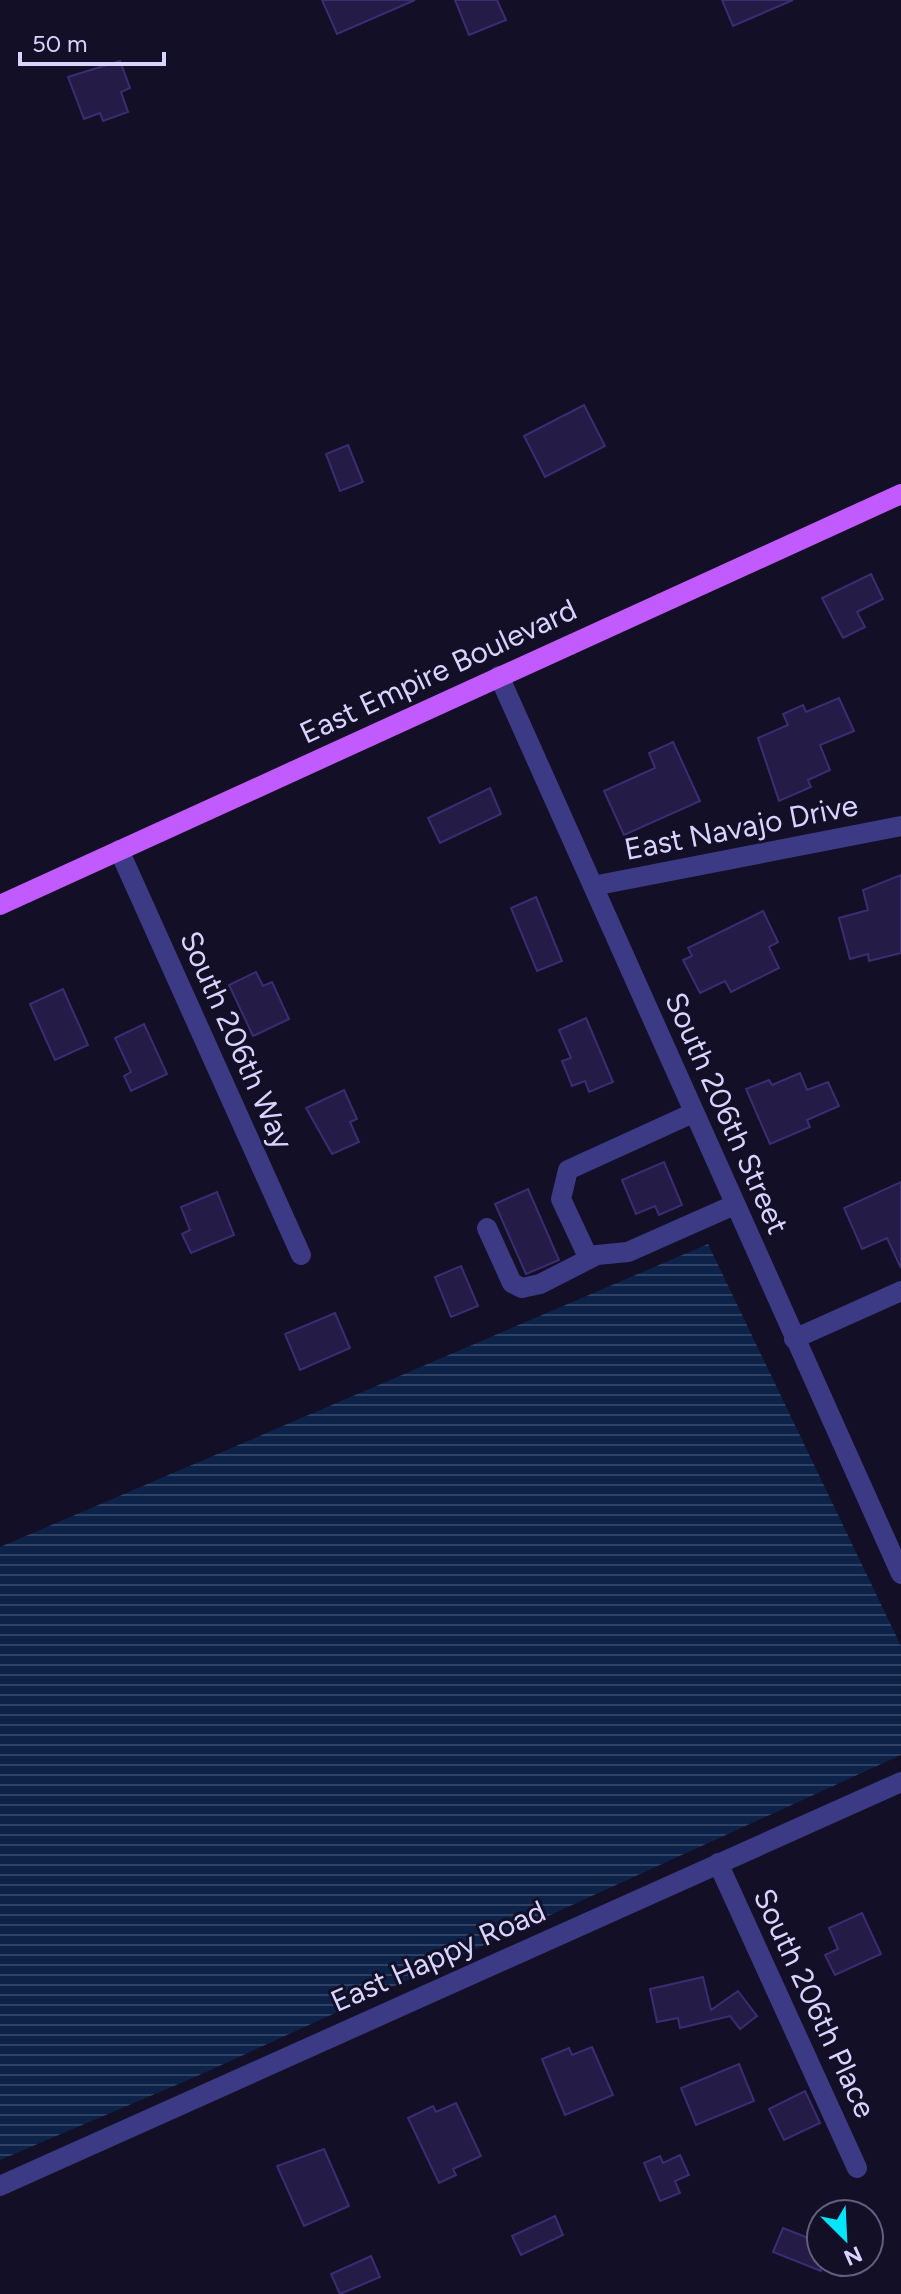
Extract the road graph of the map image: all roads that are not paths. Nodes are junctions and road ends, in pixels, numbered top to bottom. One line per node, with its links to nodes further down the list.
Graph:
1 (901, 494): 2 (main road, East Empire Boulevard)
2 (499, 676): 4 (main road, East Empire Boulevard); 5 (street, South 206th Street)
3 (901, 826): 5 (street, East Navajo Drive)
4 (119, 850): 6 (main road, East Empire Boulevard); 10 (street, South 206th Way)
5 (593, 886): 7 (street, South 206th Street)
6 (0, 905)
7 (693, 1113): 8 (street, South 206th Street); 11 (street)
8 (734, 1205): 11 (street); 13 (street, South 206th Street)
9 (487, 1228): 11 (street)
10 (301, 1255)
11 (589, 1259)
12 (901, 1291): 13 (street)
13 (794, 1339): 14 (street, South 206th Street)
14 (901, 1574)
15 (901, 1782): 16 (street, East Happy Road)
16 (718, 1863): 17 (street, South 206th Place); 18 (street, East Happy Road)
17 (857, 2168)
18 (0, 2186)

